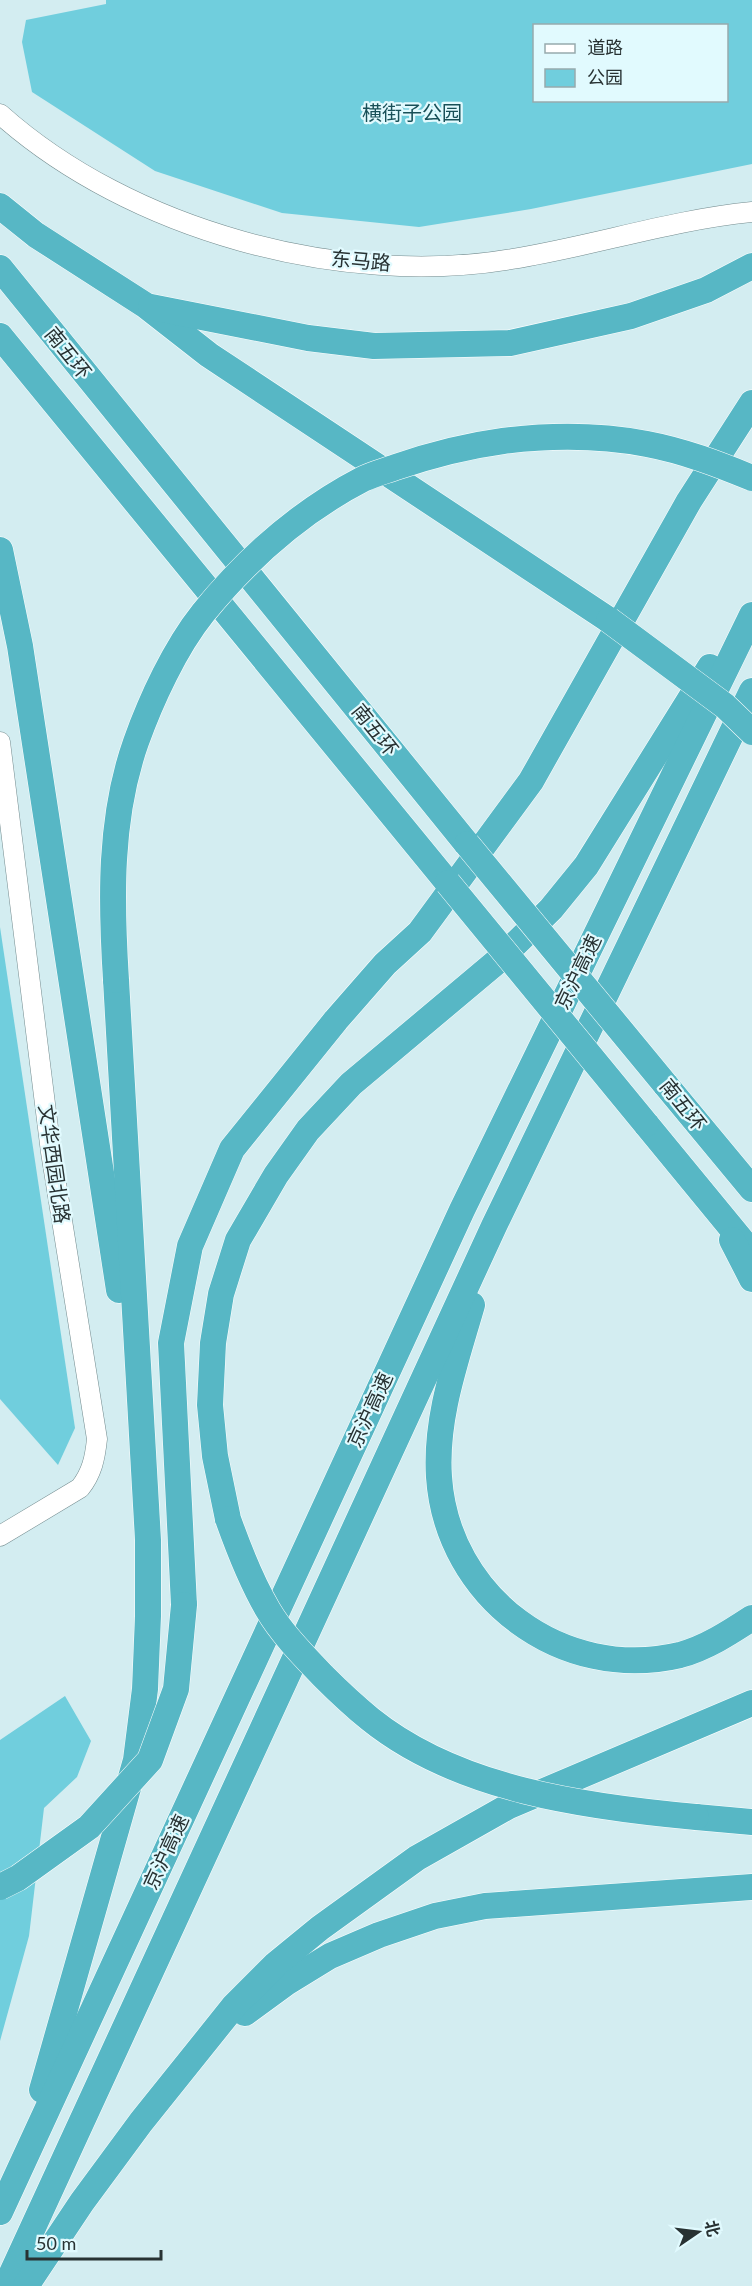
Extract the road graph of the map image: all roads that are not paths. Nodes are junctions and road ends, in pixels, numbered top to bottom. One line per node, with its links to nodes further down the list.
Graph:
1 (0, 114): 3 (street, 东马路)
2 (0, 206): 6 (highway)
3 (752, 212)
4 (752, 267): 6 (highway)
5 (0, 268): 16 (highway, 南五环, bridge)
6 (145, 305): 14 (highway, bridge)
7 (0, 336): 17 (highway, 南五环, bridge)
8 (752, 403): 26 (highway, bridge)
9 (752, 478): 21 (highway, bridge)
10 (0, 550): 21 (highway)
11 (752, 601): 25 (highway, bridge)
12 (752, 615): 29 (highway, 京沪高速)
13 (752, 690): 18 (highway, 京沪高速)
14 (752, 732)
15 (0, 742): 22 (street, 文华西园北路)
16 (752, 1189)
17 (713, 1205): 19 (highway); 20 (highway)
18 (494, 1226): 23 (highway); 31 (highway, 京沪高速)
19 (752, 1253)
20 (752, 1279)
21 (142, 1442): 29 (highway)
22 (0, 1536)
23 (752, 1618)
24 (752, 1703): 28 (highway)
25 (752, 1822)
26 (0, 1887)
27 (752, 1887): 28 (highway)
28 (179, 2074): 32 (highway)
29 (21, 2166): 30 (highway, 京沪高速)
30 (0, 2212)
31 (6, 2286)
32 (26, 2286)

